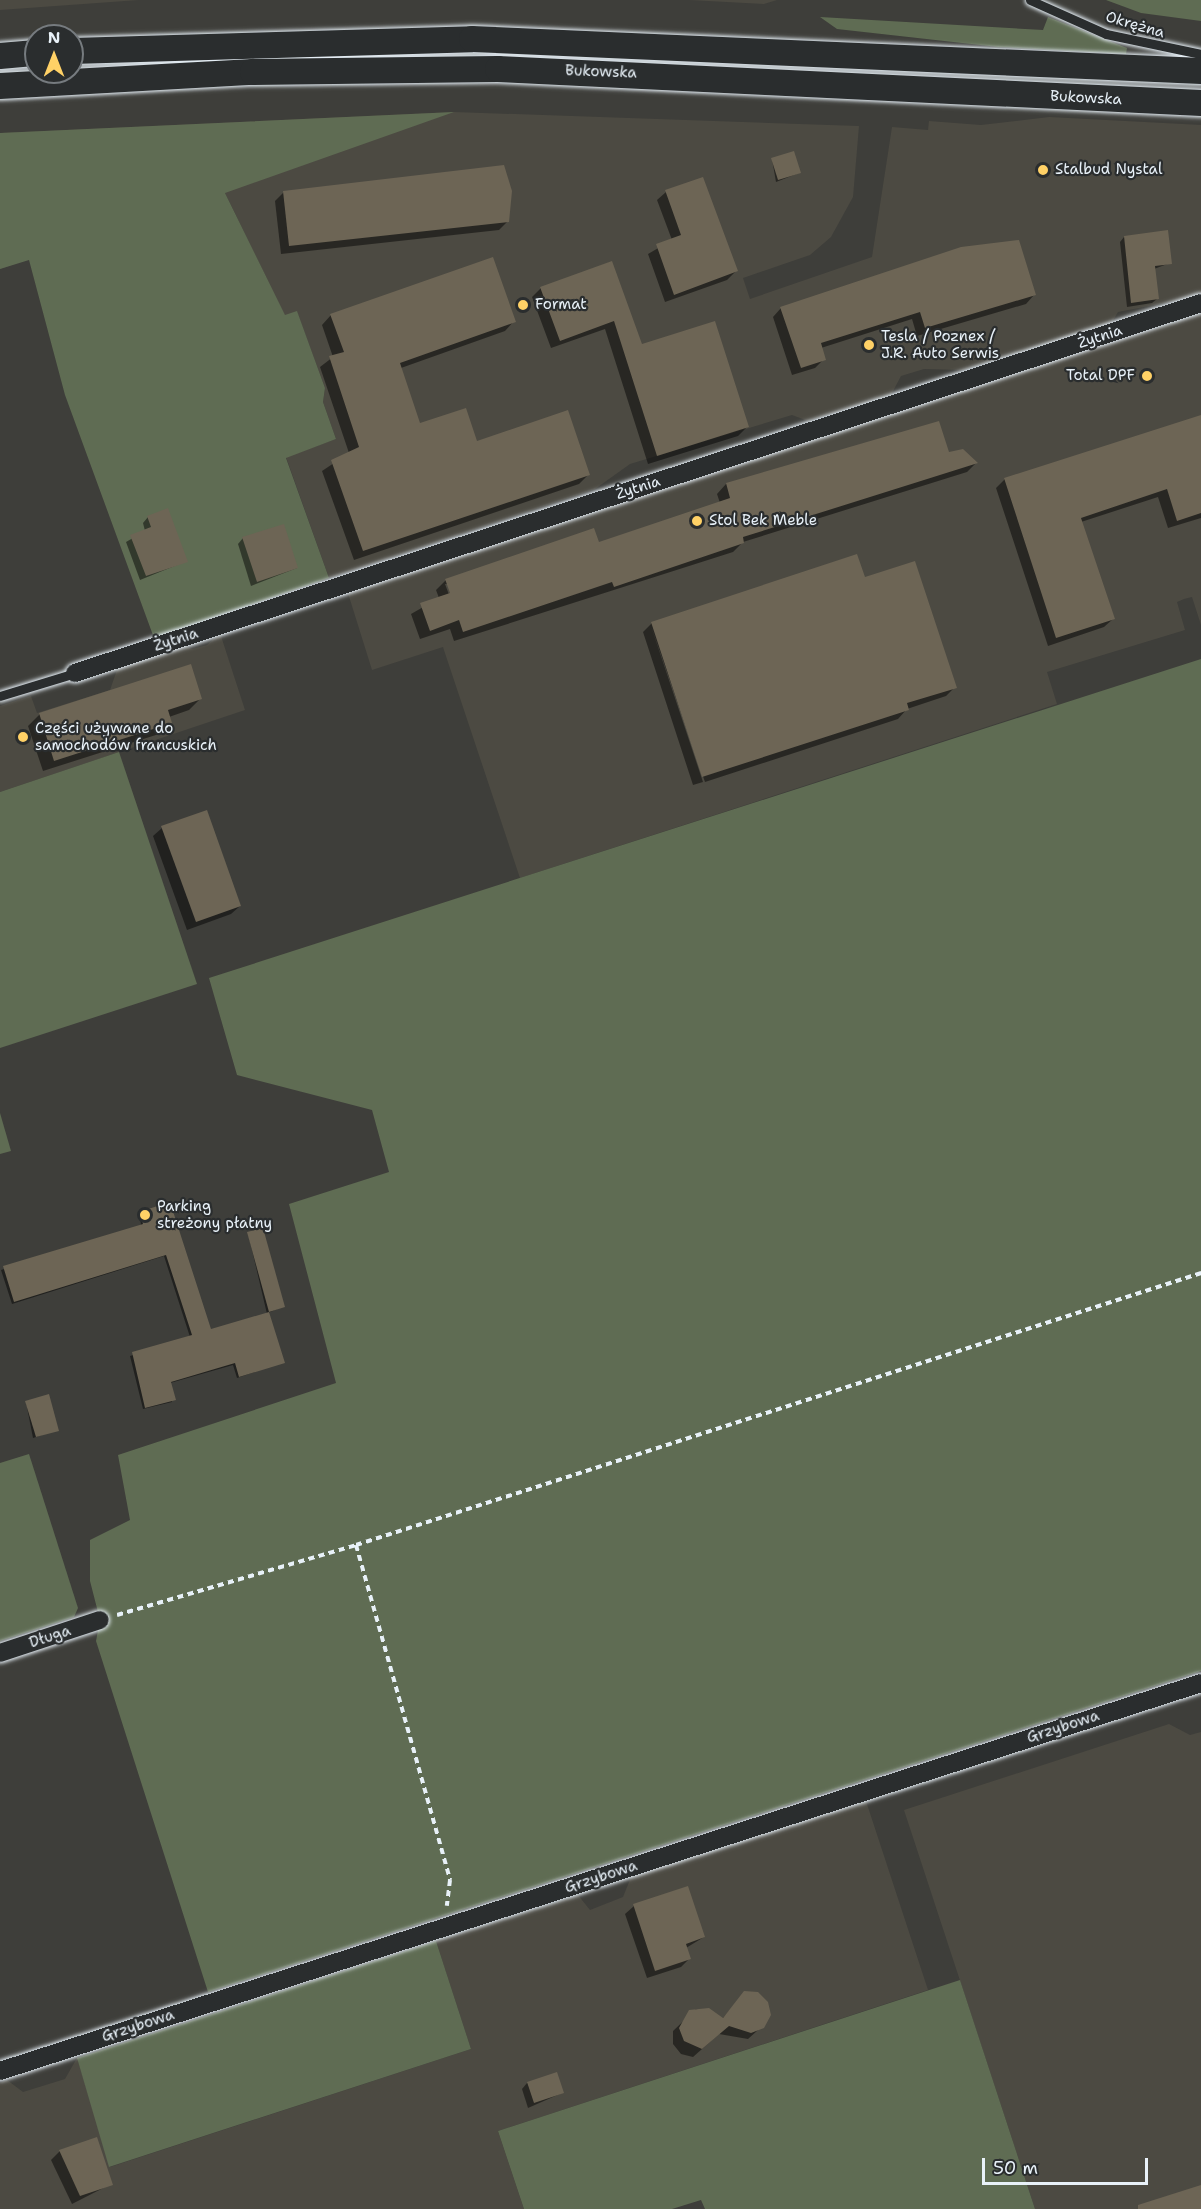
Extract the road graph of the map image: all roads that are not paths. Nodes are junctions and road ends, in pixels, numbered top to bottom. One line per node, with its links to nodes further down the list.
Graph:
1 (1034, 2): 4 (lane, Okrężna)
2 (84, 50): 6 (main road, Bukowska)
3 (24, 54): 5 (main road)
4 (1201, 54)
5 (0, 56)
6 (1201, 71)
7 (0, 86): 8 (main road, Bukowska)
8 (1201, 103)
9 (1201, 303): 10 (street, Żytnia)
10 (75, 673): 11 (lane)
11 (0, 696)
12 (100, 1620): 13 (street, Długa)
13 (0, 1653)
14 (1201, 1683): 15 (street, Grzybowa)
15 (0, 2071)

